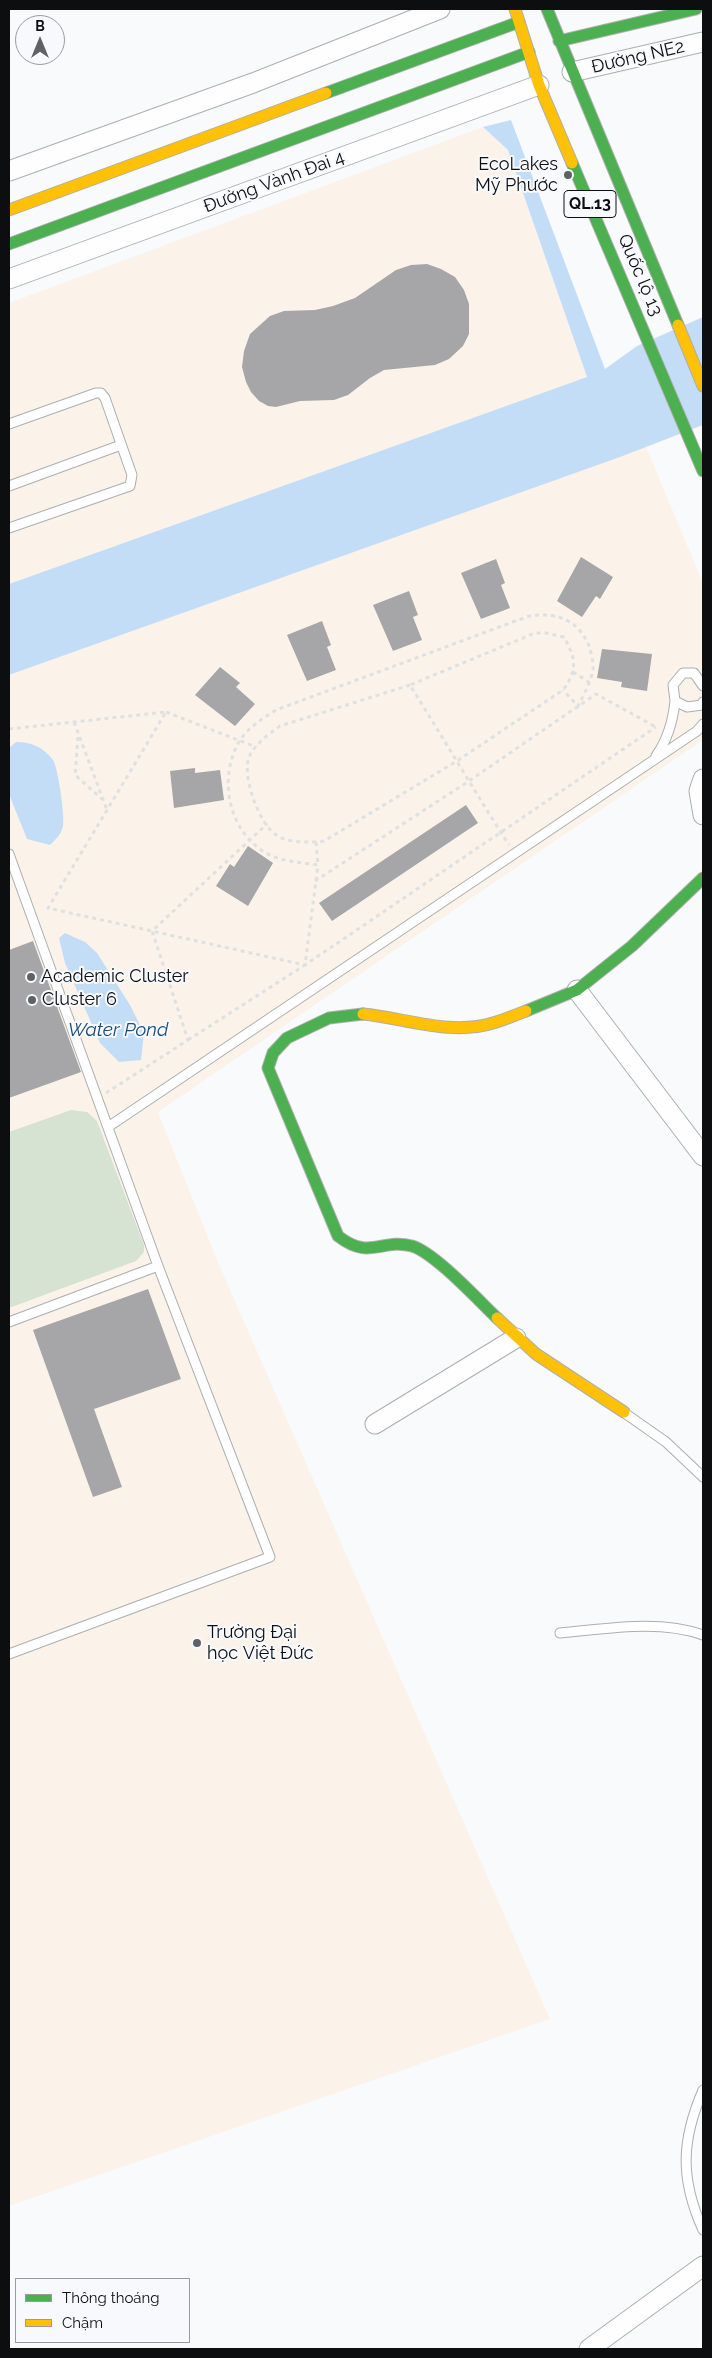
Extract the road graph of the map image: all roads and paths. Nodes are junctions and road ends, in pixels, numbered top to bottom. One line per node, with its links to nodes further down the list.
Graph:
1 (440, 9): 11 (street)
2 (515, 9): 5 (main road, Quốc lộ 13 / QL.13)
3 (550, 9): 5 (main road); 7 (main road, Quốc lộ 13 / QL.13)
4 (696, 9): 7 (main road, Đường NE2)
5 (519, 22): 8 (main road, Quốc lộ 13 / QL.13); 12 (main road)
6 (703, 42): 9 (street, Đường NE2)
7 (551, 44): 8 (main road, Đường NE2); 9 (main road, Quốc lộ 13 / QL.13)
8 (528, 52): 10 (main road, Quốc lộ 13 / QL.13); 13 (main road, Đường Vành Đai 4)
9 (568, 74): 15 (main road, Quốc lộ 13 / QL.13)
10 (543, 83): 14 (street, Đường Vành Đai 4); 18 (main road, Quốc lộ 13 / QL.13)
11 (9, 171)
12 (9, 210)
13 (9, 244)
14 (9, 279)
15 (703, 386)
16 (9, 424): 17 (lane)
17 (121, 445): 19 (lane); 20 (lane)
18 (703, 471)
19 (9, 486)
20 (9, 528)
21 (573, 672): 22 (path); 23 (path); 25 (path)
22 (590, 682): 28 (path); 36 (path)
23 (410, 685): 37 (path); 38 (path)
24 (703, 686): 26 (lane)
25 (563, 690): 28 (path); 38 (path)
26 (675, 701): 27 (lane); 34 (lane)
27 (703, 702)
28 (578, 706): 32 (path); 41 (path)
29 (166, 712): 30 (path); 36 (path); 43 (path)
30 (74, 722): 33 (path); 35 (path)
31 (703, 724): 39 (lane)
32 (656, 727): 34 (path); 46 (path)
33 (9, 729)
34 (669, 731): 39 (lane)
35 (78, 734): 42 (path); 42 (path)
36 (239, 741): 37 (path); 47 (path)
37 (256, 747): 45 (path)
38 (457, 761): 41 (path); 48 (path)
39 (652, 762): 50 (lane)
40 (703, 779): 44 (street)
41 (469, 781): 46 (path); 53 (path)
42 (104, 801): 43 (path)
43 (107, 810): 54 (path)
44 (703, 815)
45 (266, 824): 47 (path); 48 (path)
46 (500, 831): 50 (path); 55 (path)
47 (250, 839): 51 (path); 54 (path)
48 (316, 842): 51 (path)
49 (9, 854): 58 (lane)
50 (514, 854): 59 (lane)
51 (318, 865): 53 (path)
52 (703, 878): 56 (main road)
53 (315, 881): 55 (path)
54 (152, 931): 55 (path); 57 (path)
55 (305, 965): 57 (path)
56 (577, 990): 60 (street); 63 (main road)
57 (188, 1040): 58 (path)
58 (97, 1098): 59 (lane)
59 (108, 1127): 61 (lane)
60 (703, 1156)
61 (158, 1266): 62 (lane); 69 (lane)
62 (9, 1322)
63 (516, 1338): 64 (main road); 65 (street)
64 (624, 1412): 66 (lane)
65 (375, 1424)
66 (703, 1477)
67 (560, 1633): 68 (lane)
68 (703, 1634)
69 (9, 1654)
70 (703, 2090): 71 (lane)
71 (703, 2230)
72 (703, 2266): 73 (street)
73 (589, 2349)

